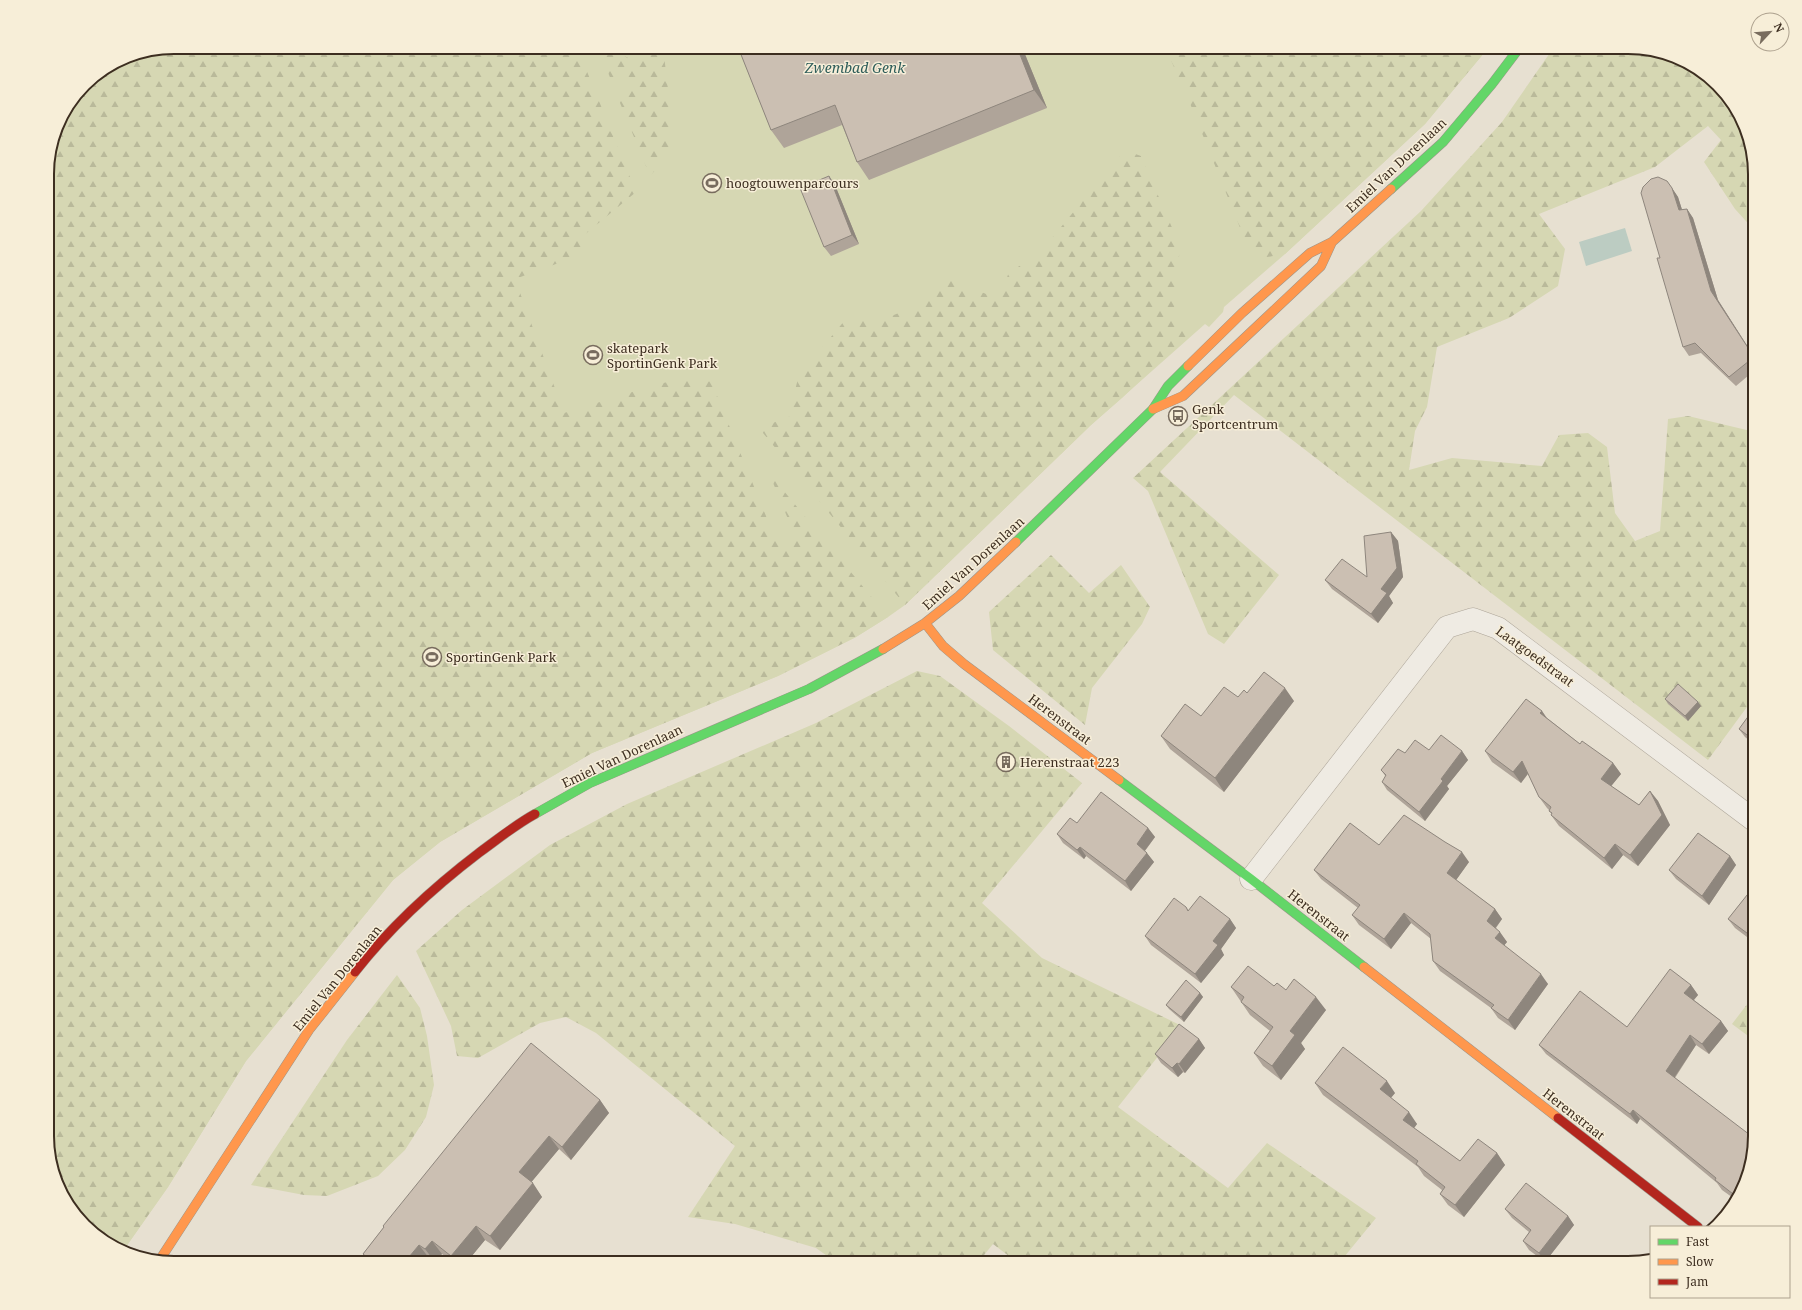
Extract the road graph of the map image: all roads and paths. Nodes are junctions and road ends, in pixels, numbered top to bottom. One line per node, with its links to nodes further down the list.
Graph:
1 (1515, 54): 2 (street, Emiel Van Dorenlaan)
2 (1332, 242): 3 (street, Emiel Van Dorenlaan); 3 (street, Emiel Van Dorenlaan)
3 (1153, 409): 4 (street, Emiel Van Dorenlaan)
4 (925, 623): 6 (street, Herenstraat); 8 (street, Emiel Van Dorenlaan)
5 (1748, 816): 6 (street, Laatgoedstraat)
6 (1251, 878): 7 (street, Herenstraat)
7 (1697, 1226)
8 (162, 1255)

